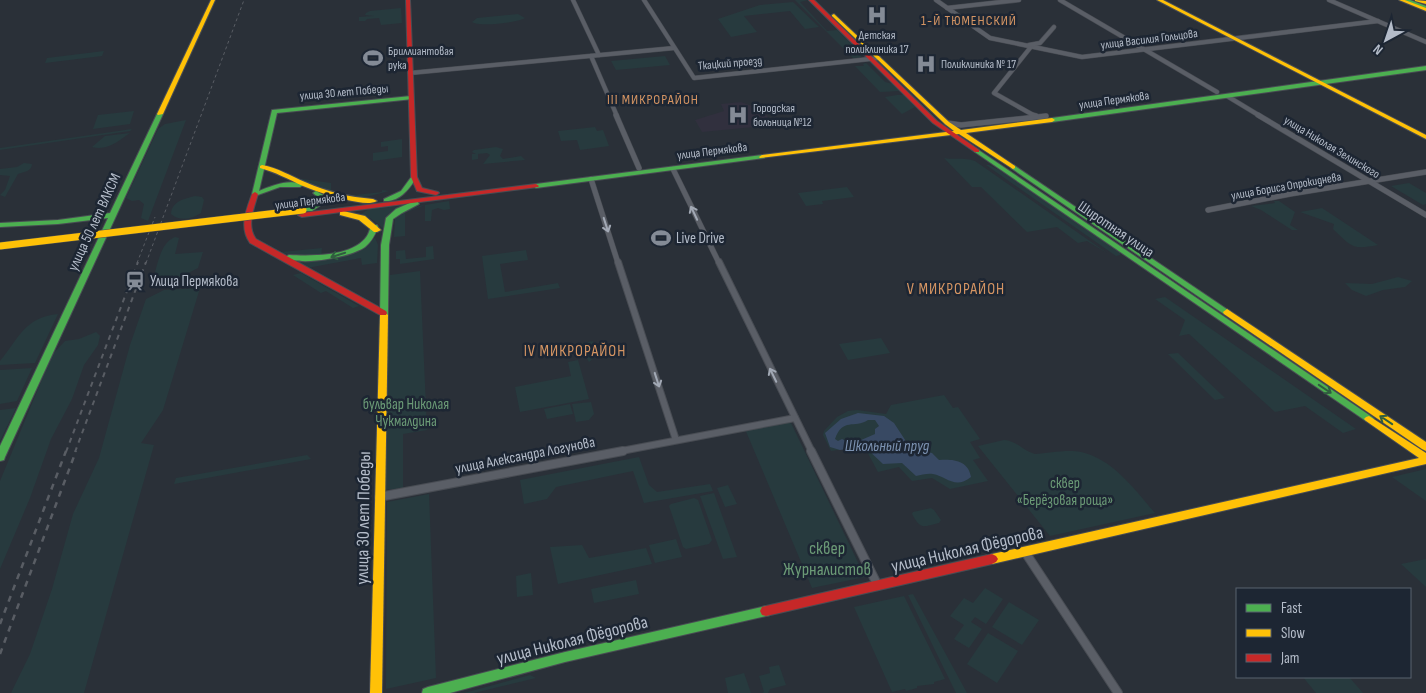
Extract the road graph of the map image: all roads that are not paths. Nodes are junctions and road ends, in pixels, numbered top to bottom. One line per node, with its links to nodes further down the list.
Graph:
1 (213, 0): 55 (main road, улица 50 лет ВЛКСМ)
2 (408, 0): 30 (main road, улица 30 лет Победы)
3 (573, 0): 24 (street)
4 (644, 0): 22 (street)
5 (811, 0): 27 (main road, Широтная улица)
6 (818, 0): 26 (main road, Широтная улица)
7 (936, 0): 16 (street, улица Василия Гольцова)
8 (1019, 0): 16 (street)
9 (1060, 0): 23 (street)
10 (1159, 0): 19 (main road)
11 (1165, 0): 19 (main road)
12 (1329, 0): 17 (street)
13 (1400, 0): 15 (main road)
14 (1412, 1): 15 (main road)
15 (1426, 7)
16 (947, 8): 21 (street, улица Василия Гольцова)
17 (1378, 21): 19 (street, улица Василия Гольцова); 20 (street)
18 (1054, 27): 21 (street)
19 (1236, 38): 23 (street, улица Василия Гольцова); 31 (main road)
20 (1426, 42)
21 (1028, 47): 23 (street, улица Василия Гольцова); 36 (street)
22 (674, 48): 24 (street); 27 (street, Ткацкий проезд)
23 (1145, 50): 32 (street)
24 (599, 55): 25 (street)
25 (591, 56): 30 (street); 41 (street)
26 (879, 58): 27 (street, Ткацкий проезд); 38 (main road, Широтная улица)
27 (870, 59): 38 (main road, Широтная улица)
28 (1426, 64): 31 (main road, улица Пермякова)
29 (1426, 68): 31 (main road, улица Пермякова)
30 (410, 73): 34 (main road, улица 30 лет Победы)
31 (1319, 81): 32 (main road, улица Пермякова); 33 (main road, улица Пермякова); 39 (main road)
32 (1217, 92): 35 (main road, улица Пермякова)
33 (1228, 96): 35 (main road, улица Пермякова); 46 (street, улица Николая Зелинского)
34 (411, 98): 40 (main road, улица 30 лет Победы); 44 (main road, улица 30 лет Победы)
35 (1136, 106): 37 (main road, улица Пермякова); 38 (main road, улица Пермякова)
36 (1026, 115): 37 (street, улица Пермякова); 38 (street, улица Пермякова)
37 (1046, 116): 38 (main road, улица Пермякова)
38 (952, 129): 41 (main road, улица Пермякова); 42 (main road, улица Пермякова); 57 (main road, Широтная улица)
39 (1426, 135)
40 (264, 167): 47 (main road); 48 (main road, улица 30 лет Победы); 51 (main road); 63 (main road, улица 30 лет Победы)
41 (639, 168): 49 (main road, улица Пермякова)
42 (673, 169): 45 (main road, улица Пермякова); 65 (street, one-way to 42)
43 (1426, 172): 46 (street, улица Бориса Опрокиднева)
44 (414, 177): 49 (main road); 50 (main road)
45 (591, 179): 49 (main road, улица Пермякова); 66 (street, one-way to 66)
46 (1370, 181): 52 (street, улица Бориса Опрокиднева); 56 (street, улица Николая Зелинского)
47 (303, 186): 48 (main road); 53 (main road)
48 (260, 193): 63 (main road, улица 30 лет Победы)
49 (439, 195): 50 (main road, улица Пермякова); 54 (main road, улица Пермякова); 61 (main road, улица 30 лет Победы)
50 (386, 200): 51 (main road, улица Пермякова)
51 (373, 201): 53 (main road, улица Пермякова)
52 (1208, 210)
53 (304, 211): 54 (main road, улица Пермякова); 60 (main road, улица Пермякова, bridge); 62 (main road, улица Пермякова)
54 (323, 212): 59 (main road)
55 (112, 215): 58 (main road); 68 (main road, улица 50 лет ВЛКСМ)
56 (1426, 215)
57 (1080, 218): 67 (main road, Широтная улица, one-way to 57); 69 (main road, Широтная улица, one-way to 69)
58 (0, 225)
59 (374, 227): 61 (main road); 63 (main road, one-way to 63)
60 (0, 246)
61 (385, 246): 64 (main road, улица 30 лет Победы)
62 (0, 250)
63 (272, 251): 64 (main road, улица 30 лет Победы)
64 (383, 313): 70 (main road, улица 30 лет Победы)
65 (795, 418): 66 (street, улица Александра Логунова); 72 (street)
66 (676, 440): 70 (street, улица Александра Логунова)
67 (1426, 447)
68 (0, 457)
69 (1426, 459): 71 (main road, улица Николая Фёдорова)
70 (379, 497): 73 (main road, улица 30 лет Победы)
71 (1025, 552): 72 (main road, улица Николая Фёдорова); 75 (street)
72 (878, 586): 74 (main road, улица Николая Фёдорова)
73 (376, 693)
74 (428, 693)
75 (1118, 693)

